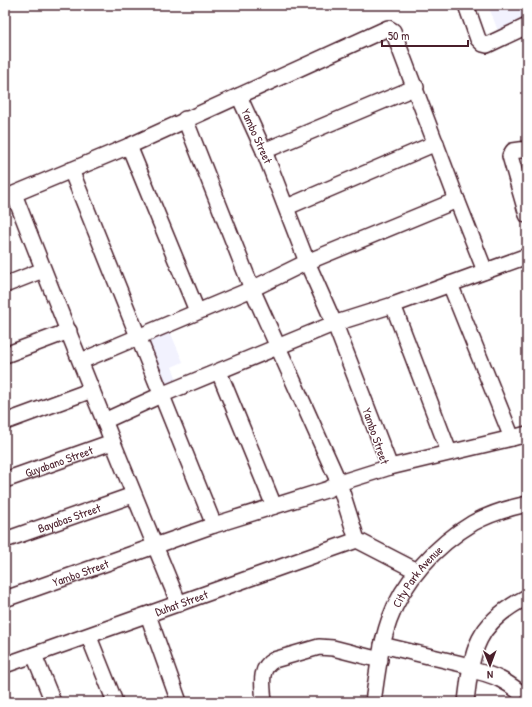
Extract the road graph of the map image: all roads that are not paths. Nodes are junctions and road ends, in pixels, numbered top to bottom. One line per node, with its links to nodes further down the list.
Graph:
1 (466, 5): 2 (street)
2 (527, 26)
3 (416, 87): 4 (street); 6 (street); 9 (street)
4 (239, 96): 5 (street); 9 (street, Yambo Street)
5 (185, 119): 7 (street); 21 (street)
6 (436, 143): 12 (street); 13 (street)
7 (129, 146): 10 (street); 23 (street)
8 (527, 149): 14 (street)
9 (264, 151): 13 (street, Yambo Street)
10 (71, 170): 11 (street); 26 (street)
11 (9, 197): 17 (street)
12 (457, 200): 16 (street); 18 (street)
13 (287, 208): 16 (street, Yambo Street)
14 (527, 215)
15 (527, 256): 18 (street)
16 (307, 262): 21 (street); 24 (street, Yambo Street)
17 (43, 270): 20 (street); 25 (street)
18 (486, 271): 19 (street)
19 (450, 284): 22 (street); 36 (street)
20 (5, 285)
21 (252, 289): 23 (street); 27 (street)
22 (393, 305): 24 (street); 38 (street)
23 (196, 311): 26 (street)
24 (333, 324): 27 (street); 39 (street, Yambo Street)
25 (69, 331): 28 (street); 29 (street)
26 (137, 337): 29 (street); 32 (street)
27 (277, 346): 30 (street); 41 (street)
28 (5, 355)
29 (81, 361): 31 (street)
30 (219, 372): 32 (street); 44 (street)
31 (92, 390): 33 (street); 34 (street)
32 (161, 395): 33 (street); 45 (street)
33 (104, 421): 37 (street)
34 (5, 422)
35 (527, 434): 36 (street)
36 (512, 438): 38 (street)
37 (112, 442): 40 (street, Guyabano Street); 42 (street)
38 (449, 452): 39 (street)
39 (390, 467): 41 (street, Yambo Street)
40 (5, 480)
41 (339, 483): 44 (street, Yambo Street); 47 (street)
42 (133, 495): 46 (street, Bayabas Street); 48 (street)
43 (527, 504): 49 (street, City Park Avenue)
44 (274, 506): 45 (street, Yambo Street)
45 (214, 525): 48 (street, Yambo Street)
46 (5, 540)
47 (357, 540): 49 (street); 52 (street, Duhat Street)
48 (155, 546): 51 (street, Yambo Street); 52 (street)
49 (417, 571): 55 (street, City Park Avenue)
50 (527, 596): 58 (street)
51 (5, 599)
52 (179, 604): 53 (street, Duhat Street)
53 (148, 615): 54 (street, Duhat Street); 62 (street)
54 (89, 637): 56 (street, Duhat Street); 61 (street)
55 (381, 652): 58 (street); 63 (street); 64 (street, City Park Avenue)
56 (34, 655): 57 (street, Duhat Street); 60 (street)
57 (5, 665)
58 (470, 668): 59 (street); 65 (street)
59 (527, 699)
60 (53, 702)
61 (115, 702)
62 (179, 702)
63 (264, 702)
64 (373, 702)
65 (466, 702)

